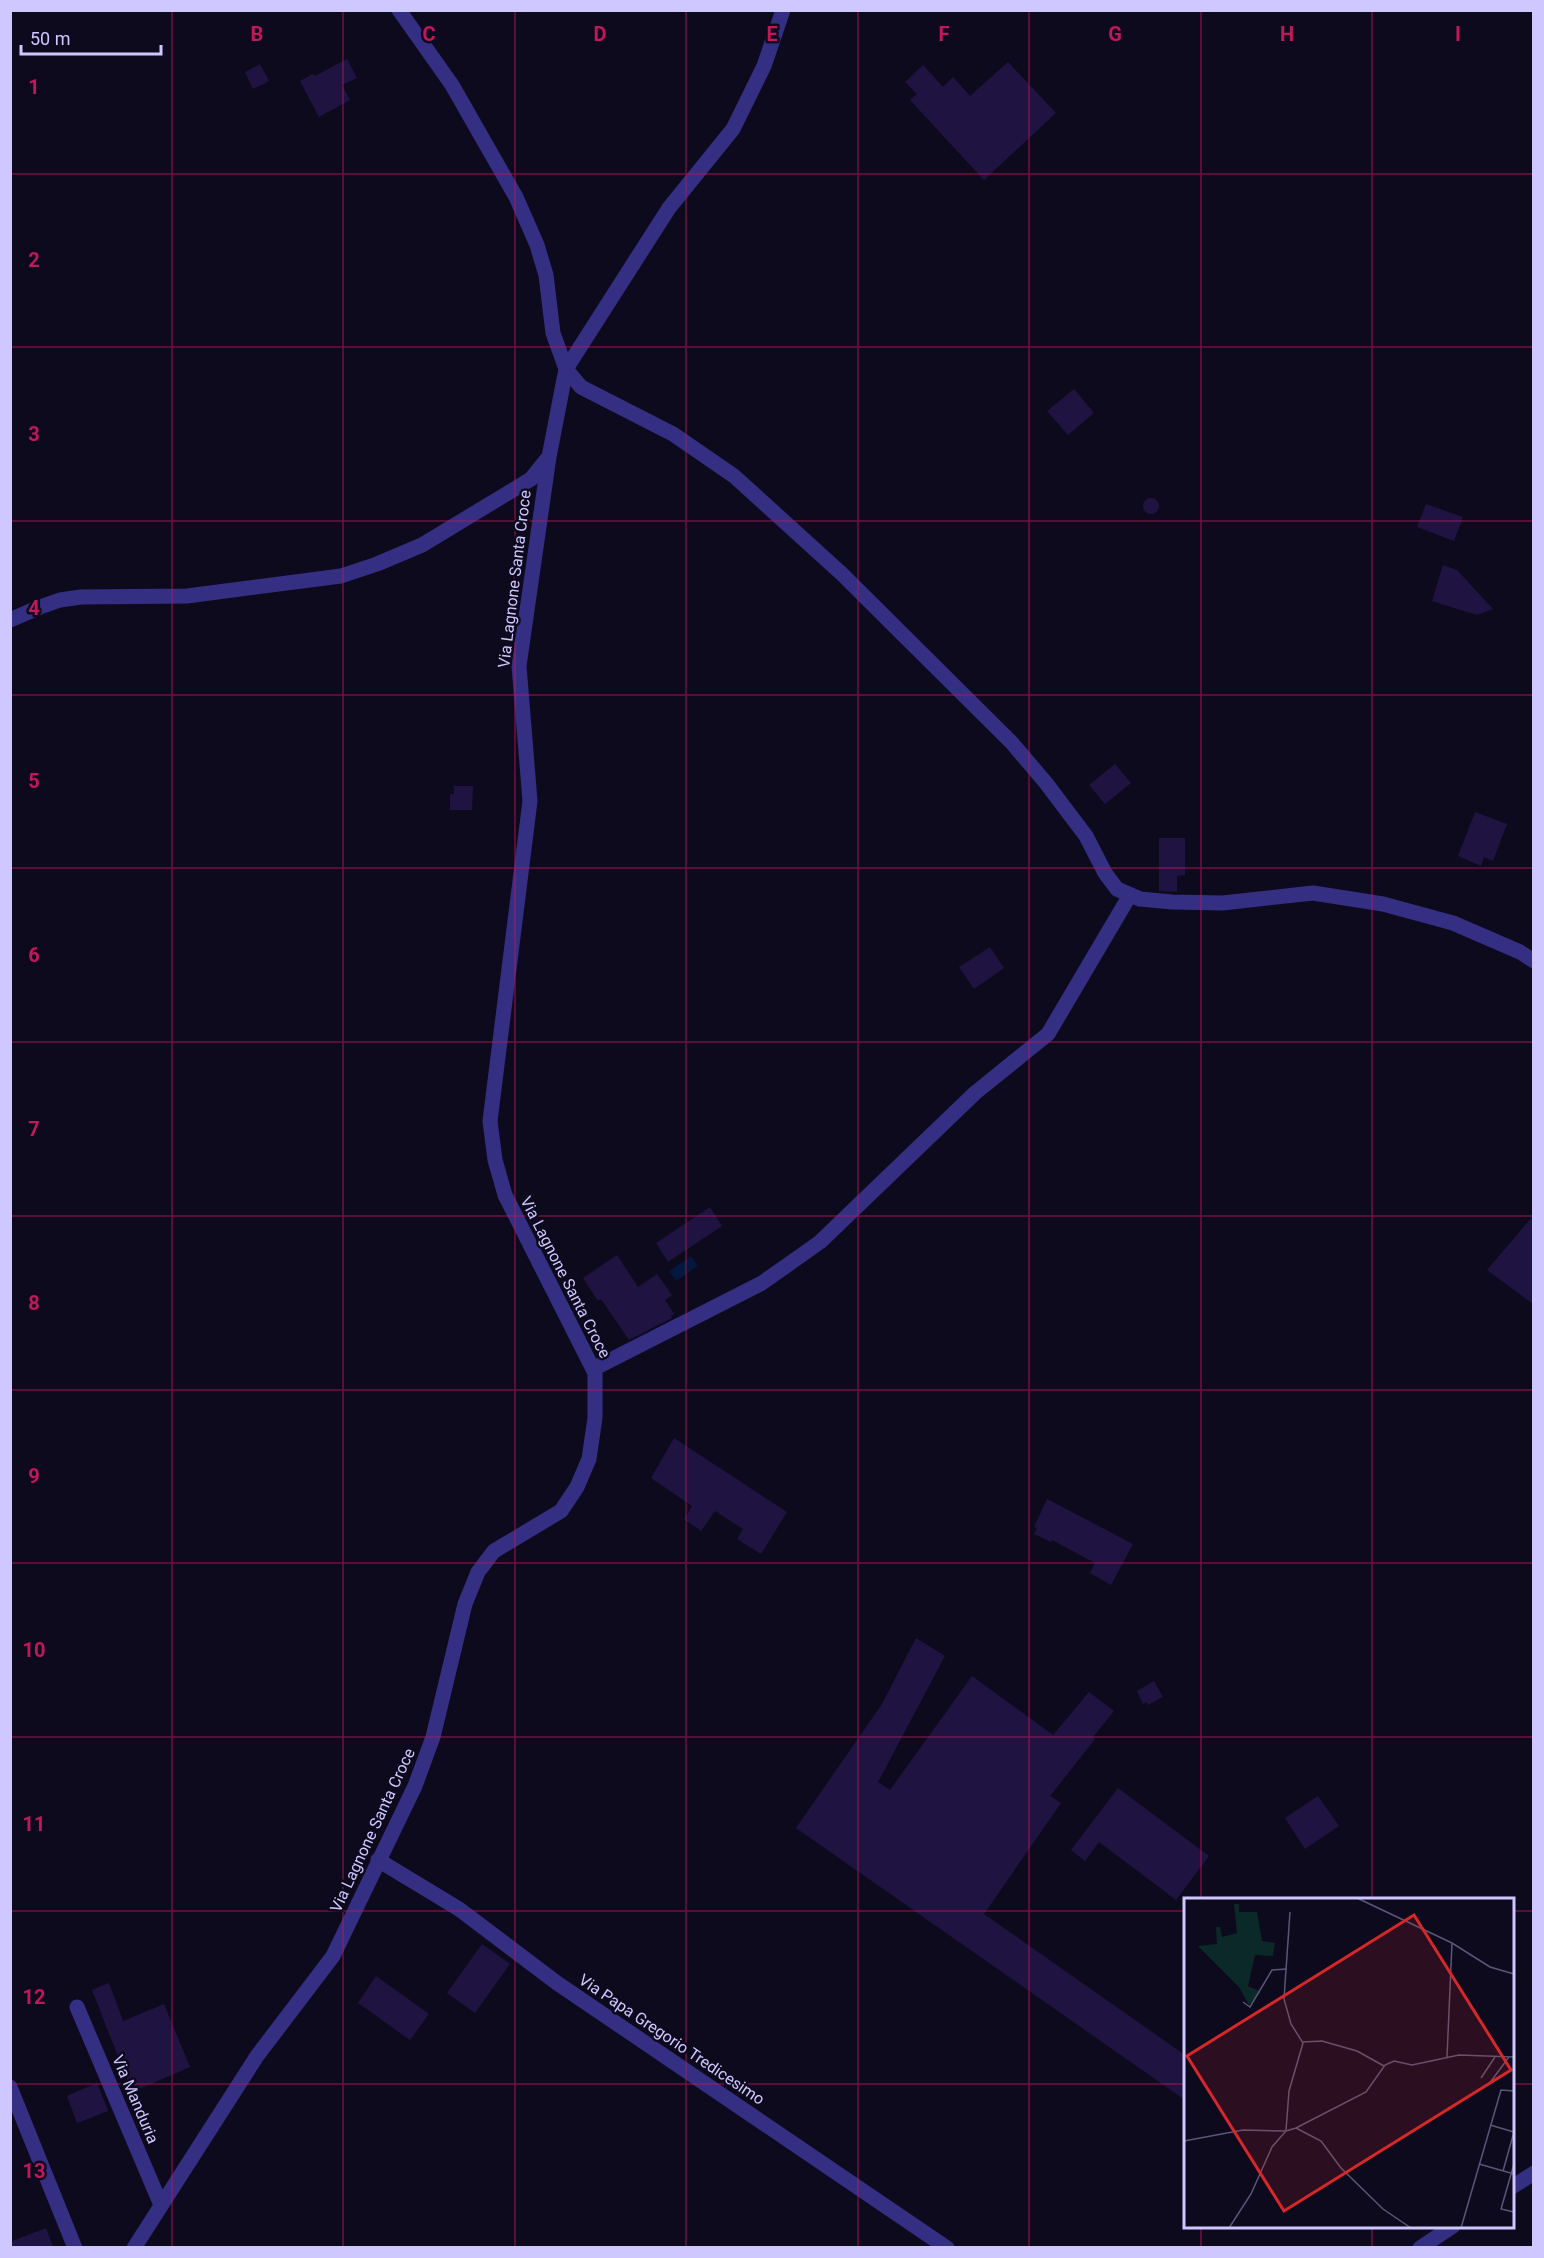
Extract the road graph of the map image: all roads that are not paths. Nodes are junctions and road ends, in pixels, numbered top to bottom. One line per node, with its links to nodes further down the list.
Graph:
1 (399, 10): 3 (street)
2 (783, 10): 3 (street)
3 (566, 369): 4 (street, Via Lagnone Santa Croce); 6 (street)
4 (549, 457): 5 (street); 8 (street, Via Lagnone Santa Croce)
5 (10, 620)
6 (1130, 895): 7 (street); 8 (street)
7 (1533, 961)
8 (593, 1369): 9 (street, Via Lagnone Santa Croce)
9 (378, 1860): 14 (street, Via Lagnone Santa Croce); 18 (street, Via Papa Gregorio Tredicesimo)
10 (77, 2007): 14 (street, Via Manduria)
11 (10, 2087): 16 (street)
12 (1533, 2174): 13 (street)
13 (1514, 2186)
14 (161, 2205): 17 (street, Via Lagnone Santa Croce)
15 (1450, 2228): 19 (street)
16 (75, 2247)
17 (134, 2247)
18 (947, 2247)
19 (1420, 2247)

